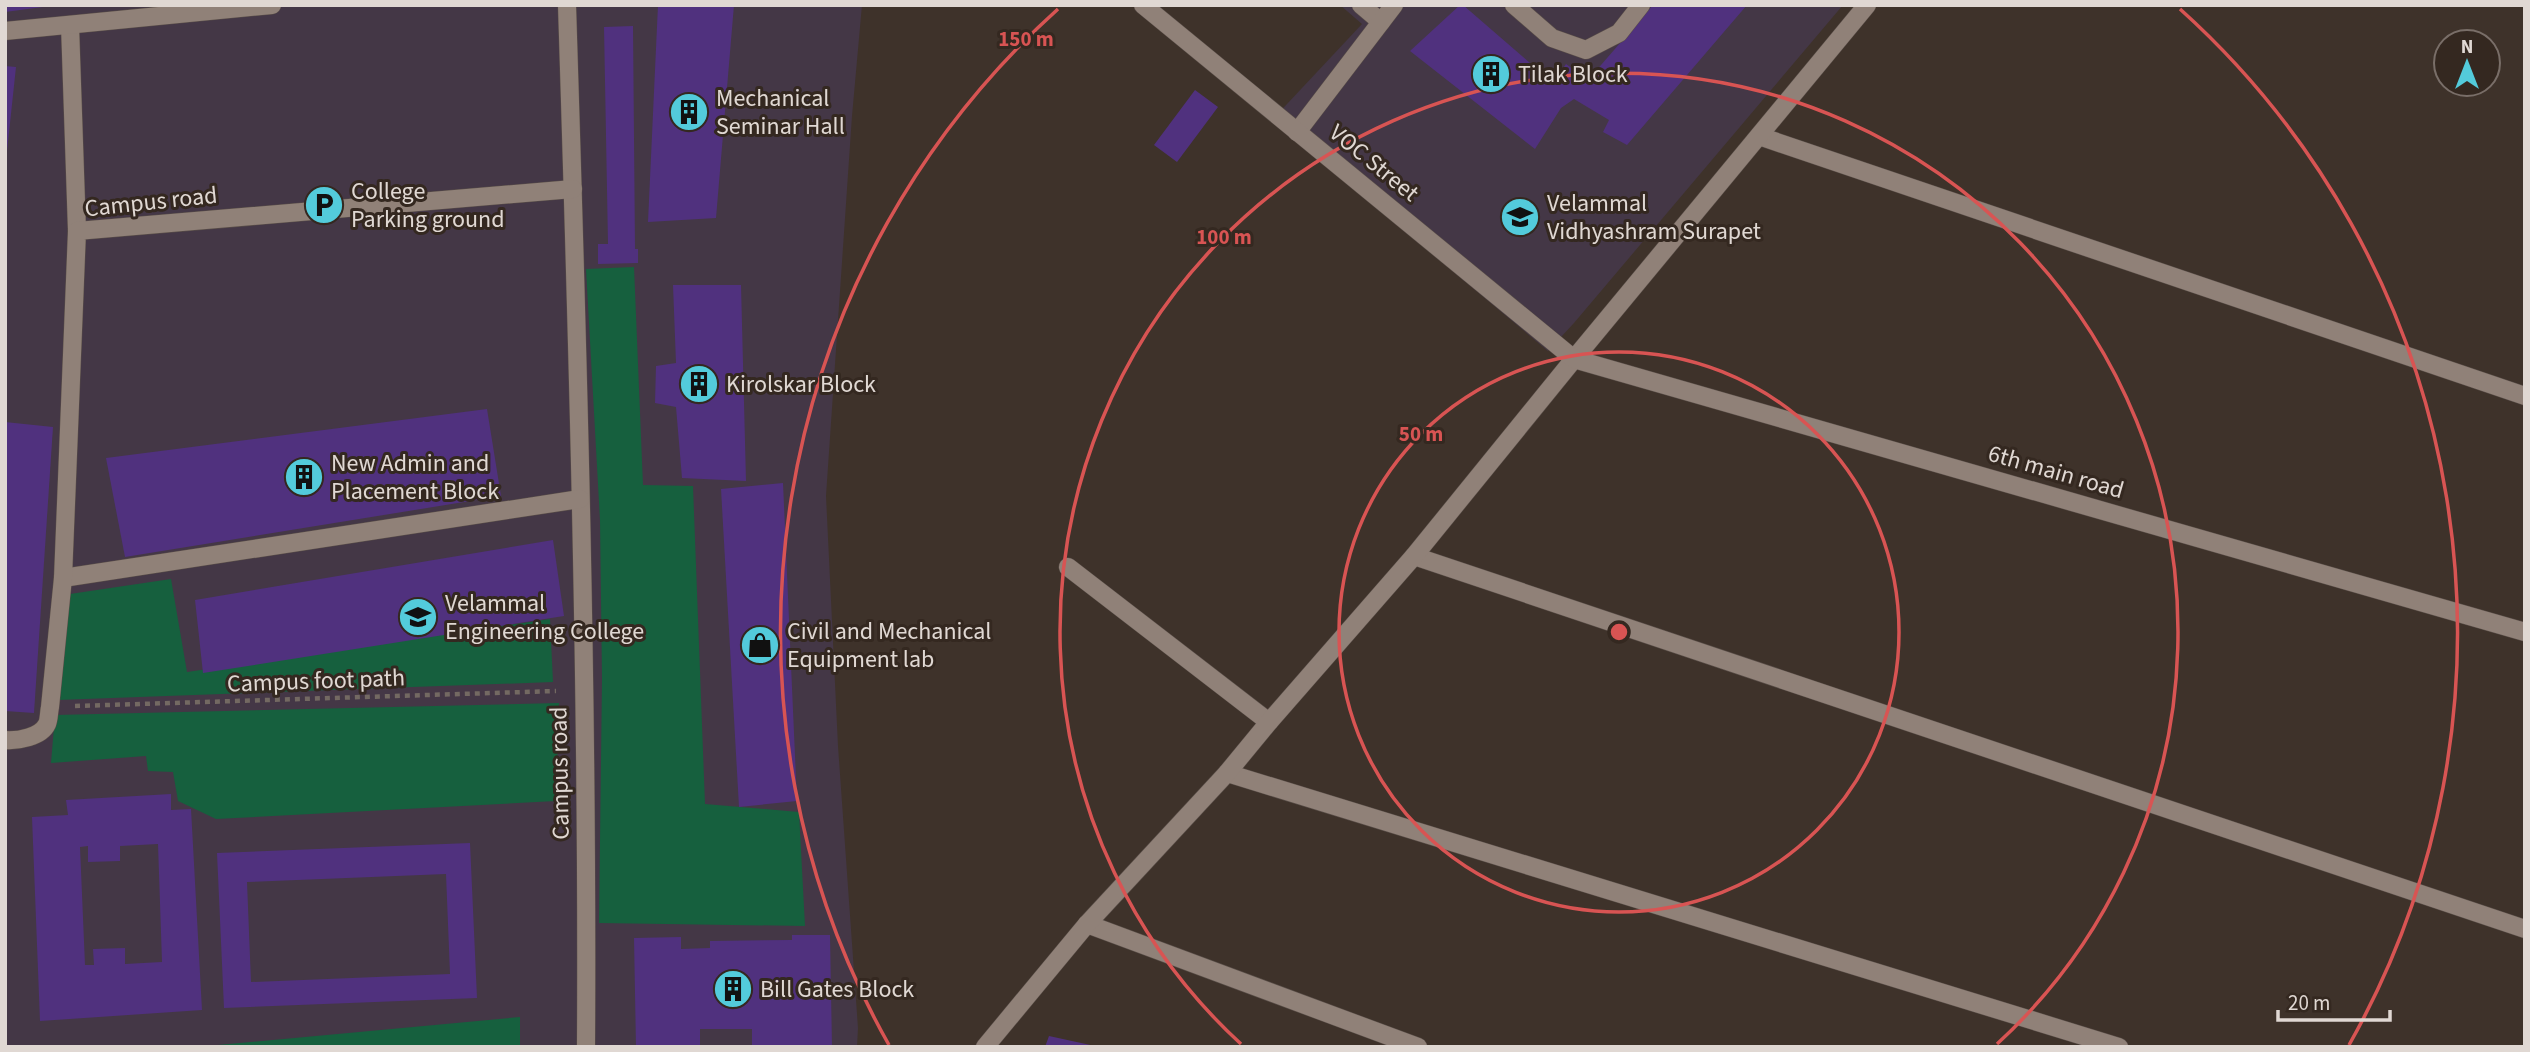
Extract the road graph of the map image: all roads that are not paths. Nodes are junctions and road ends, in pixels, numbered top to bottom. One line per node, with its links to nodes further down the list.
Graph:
1 (272, 5): 10 (street)
2 (567, 5): 14 (street, Campus road)
3 (1143, 5): 12 (street, VOC Street)
4 (1361, 5): 9 (street)
5 (1394, 5): 9 (street)
6 (1514, 5): 7 (street)
7 (1641, 5)
8 (1867, 5): 13 (street)
9 (1381, 22): 12 (street)
10 (70, 25): 11 (street); 15 (street)
11 (5, 31)
12 (1297, 132): 16 (street, VOC Street)
13 (1759, 135): 16 (street); 17 (street)
14 (573, 189): 15 (street, Campus road); 18 (street, Campus road)
15 (77, 231): 21 (street, Campus road)
16 (1574, 359): 19 (street); 22 (street, 6th main road)
17 (2525, 396)
18 (580, 499): 21 (street); 28 (street, Campus road)
19 (1414, 556): 23 (street); 27 (street)
20 (1068, 567): 23 (street)
21 (63, 579): 24 (street, Campus road)
22 (2525, 632)
23 (1269, 722): 25 (street)
24 (5, 740)
25 (1227, 773): 26 (street); 31 (street)
26 (1087, 924): 29 (street); 30 (street)
27 (2525, 929)
28 (586, 1047)
29 (985, 1047)
30 (1418, 1047)
31 (2119, 1047)

